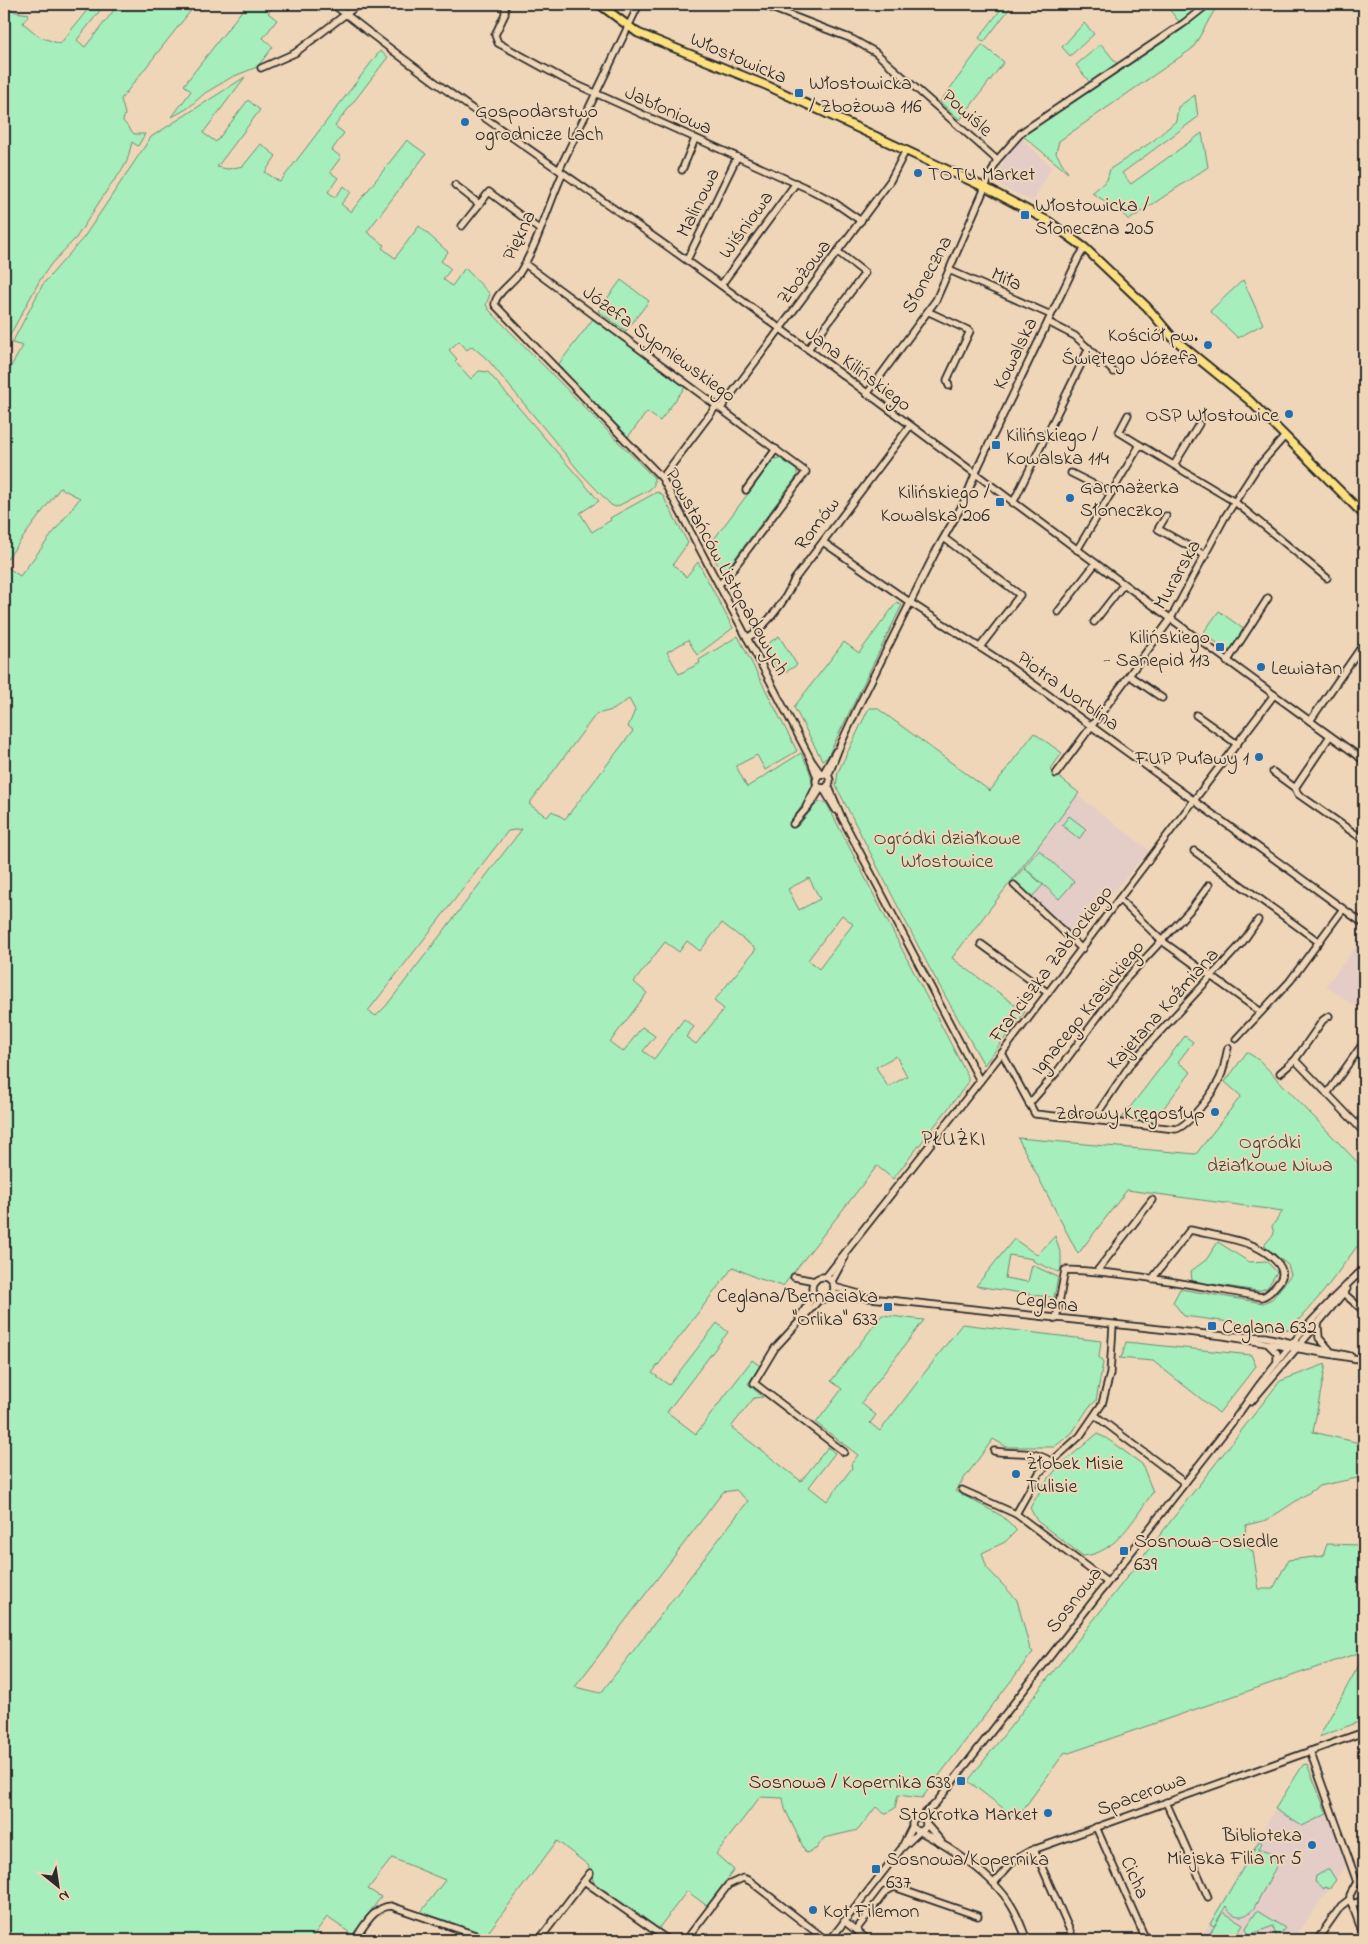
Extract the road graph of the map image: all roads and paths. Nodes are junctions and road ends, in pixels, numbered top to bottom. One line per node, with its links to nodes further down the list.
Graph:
1 (333, 4): 8 (street, Jana Kilińskiego)
2 (359, 4): 8 (street)
3 (599, 4): 9 (main road, Włostowicka)
4 (639, 4): 9 (street)
5 (761, 4): 15 (street, Powiśle)
6 (1208, 4): 15 (street)
7 (505, 8): 11 (street, Jabłoniowa)
8 (345, 14): 10 (street); 17 (street, Jana Kilińskiego)
9 (628, 26): 11 (street, Piękna); 13 (main road, Włostowicka)
10 (261, 68)
11 (596, 94): 12 (street, Jabłoniowa); 17 (street, Piękna)
12 (695, 138): 14 (street, Jabłoniowa); 16 (street)
13 (906, 150): 20 (main road, Włostowicka); 22 (street, Zbożowa)
14 (737, 157): 18 (street, Jabłoniowa); 27 (street, Malinowa)
15 (997, 160): 20 (street, Słoneczna)
16 (682, 170)
17 (561, 171): 24 (street, Piękna); 27 (street, Jana Kilińskiego)
18 (796, 183): 22 (street, Jabłoniowa); 30 (street, Wiśniowa)
19 (455, 185): 21 (street)
20 (986, 188): 25 (main road, Włostowicka); 29 (street, Słoneczna)
21 (479, 204): 23 (street); 24 (street)
22 (861, 221): 26 (street, Zbożowa)
23 (462, 226)
24 (540, 230): 28 (street, Piękna)
25 (1086, 248): 33 (street, Kowalska); 45 (main road, Włostowicka)
26 (838, 252): 35 (street, Zbożowa); 37 (street)
27 (687, 260): 30 (street, Jana Kilińskiego)
28 (525, 264): 31 (street, Piękna); 41 (street, Józefa Sypniewskiego)
29 (950, 270): 32 (street, Słoneczna); 33 (street, Miła)
30 (721, 285): 35 (street, Jana Kilińskiego)
31 (495, 305): 51 (street, Powstańców Listopadowych)
32 (929, 312): 39 (street); 40 (street, Słoneczna)
33 (1051, 315): 34 (street, Kowalska)
34 (1048, 322): 36 (street); 50 (street, Kowalska)
35 (780, 329): 37 (street, Jana Kilińskiego); 41 (street, Zbożowa)
36 (1089, 348): 38 (street); 55 (street)
37 (808, 349): 40 (street, Jana Kilińskiego)
38 (1114, 372)
39 (949, 386)
40 (867, 394): 44 (street, Jana Kilińskiego)
41 (719, 406): 47 (street, Józefa Sypniewskiego); 51 (street, Zbożowa)
42 (1128, 415): 46 (street)
43 (1199, 424): 48 (street)
44 (910, 426): 50 (street, Jana Kilińskiego); 59 (street, Romów)
45 (1285, 436): 54 (street, Murarska); 56 (main road, Włostowicka)
46 (1140, 445): 48 (street); 53 (street)
47 (776, 449): 52 (street); 64 (street, Józefa Sypniewskiego)
48 (1174, 465): 54 (street)
49 (1071, 474): 53 (street)
50 (976, 475): 55 (street, Jana Kilińskiego); 58 (street, Kowalska)
51 (662, 478): 64 (street, Powstańców Listopadowych)
52 (746, 490)
53 (1111, 493): 60 (street)
54 (1234, 502): 61 (street, Murarska); 63 (street)
55 (1013, 504): 60 (street, Jana Kilińskiego)
56 (1364, 515)
57 (1166, 516): 61 (street)
58 (944, 538): 67 (street, Kowalska); 73 (street)
59 (823, 542): 67 (street, Piotra Norblina); 71 (street, Romów)
60 (1077, 550): 62 (street, Jana Kilińskiego)
61 (1206, 556): 69 (street, Murarska)
62 (1095, 564): 65 (street, Jana Kilińskiego); 68 (street)
63 (1327, 578)
64 (718, 584): 71 (street, Powstańców Listopadowych)
65 (1123, 585): 69 (street, Jana Kilińskiego); 70 (street)
66 (1268, 598): 74 (street)
67 (911, 603): 73 (street, Piotra Norblina); 83 (street, Kowalska)
68 (1058, 612)
69 (1170, 620): 74 (street, Jana Kilińskiego); 75 (street, Murarska)
70 (1094, 622)
71 (747, 638): 86 (street, Powstańców Listopadowych)
72 (1364, 643): 79 (street)
73 (980, 648): 80 (street, Piotra Norblina)
74 (1227, 662): 76 (street, Jana Kilińskiego)
75 (1130, 676): 77 (street); 80 (street, Murarska)
76 (1274, 695): 79 (street, Jana Kilińskiego); 82 (street, Franciszka Zabłockiego)
77 (1162, 698)
78 (1196, 715): 82 (street)
79 (1310, 722): 81 (street, Jana Kilińskiego)
80 (1092, 727): 89 (street, Murarska); 95 (street, Piotra Norblina)
81 (1330, 736): 85 (street, Jana Kilińskiego); 92 (street)
82 (1237, 744): 95 (street, Franciszka Zabłockiego)
83 (838, 748): 87 (street); 90 (street)
84 (1364, 750): 85 (street)
85 (1362, 758)
86 (812, 760): 87 (street); 90 (street, Powstańców Listopadowych)
87 (828, 764): 90 (street)
88 (1274, 772): 92 (street)
89 (1056, 774)
90 (822, 775): 91 (street); 91 (street)
91 (822, 786): 93 (street); 94 (street); 96 (street); 97 (street)
92 (1295, 788): 99 (street)
93 (816, 798): 94 (street); 96 (street)
94 (828, 798): 97 (street)
95 (1194, 801): 103 (street, Franciszka Zabłockiego); 104 (street, Piotra Norblina)
96 (805, 810): 98 (street)
97 (842, 818): 121 (street)
98 (793, 824)
99 (1364, 840)
100 (1194, 851): 108 (street)
101 (1209, 885): 107 (street, Ignacego Krasickiego)
102 (1014, 886): 110 (street)
103 (1118, 900): 107 (street); 110 (street, Franciszka Zabłockiego)
104 (1343, 909): 106 (street, Piotra Norblina); 108 (street)
105 (1258, 920): 111 (street, Kajetana Koźmiana)
106 (1364, 924)
107 (1162, 941): 111 (street); 123 (street, Ignacego Krasickiego)
108 (1319, 942): 113 (street)
109 (981, 944): 112 (street)
110 (1082, 949): 112 (street, Franciszka Zabłockiego)
111 (1211, 977): 113 (street); 125 (street, Kajetana Koźmiana)
112 (1048, 993): 118 (street, Franciszka Zabłockiego)
113 (1261, 1012): 115 (street)
114 (1329, 1016): 119 (street)
115 (1236, 1039)
116 (1364, 1042): 122 (street)
117 (1228, 1048): 125 (street)
118 (1002, 1053): 121 (street, Franciszka Zabłockiego); 123 (street)
119 (1295, 1060): 120 (street); 122 (street)
120 (1280, 1073)
121 (980, 1081): 129 (street, Franciszka Zabłockiego)
122 (1327, 1094): 126 (street)
123 (1029, 1104): 125 (street)
124 (1364, 1119): 126 (street)
125 (1093, 1120)
126 (1359, 1127): 127 (street)
127 (1364, 1132)
128 (1152, 1200): 131 (street)
129 (849, 1248): 132 (street, Franciszka Zabłockiego); 135 (street, Franciszka Zabłockiego)
130 (1364, 1267): 137 (street)
131 (1097, 1271): 133 (street); 143 (street)
132 (826, 1277): 134 (street); 135 (street)
133 (1152, 1279): 133 (street)
134 (815, 1281): 136 (street); 136 (street)
135 (833, 1284): 138 (street); 140 (street, Ceglana)
136 (812, 1288): 139 (street)
137 (1342, 1292): 142 (street); 145 (street, Sosnowa); 148 (street, Sosnowa)
138 (833, 1294): 140 (street, Ceglana); 141 (street)
139 (814, 1295): 141 (street); 146 (street)
140 (866, 1296): 143 (street, Ceglana)
141 (820, 1299): 146 (street)
142 (1364, 1311)
143 (1056, 1318): 144 (street, Ceglana)
144 (1113, 1325): 147 (street, Ceglana); 155 (street)
145 (1318, 1325): 150 (street, Sosnowa); 152 (street)
146 (794, 1326): 158 (street)
147 (1224, 1336): 148 (street, Ceglana); 149 (street, Ceglana)
148 (1294, 1342): 150 (street, Ceglana); 151 (street, Sosnowa)
149 (1269, 1345): 151 (street, Ceglana); 154 (street)
150 (1299, 1346): 151 (street, Ceglana); 152 (street); 153 (street); 156 (street, Sosnowa)
151 (1289, 1348): 154 (street, Sosnowa)
152 (1330, 1350): 153 (street)
153 (1364, 1360)
154 (1277, 1362): 156 (street, Sosnowa)
155 (1096, 1416): 159 (street); 160 (street)
156 (1237, 1416): 160 (street, Sosnowa)
157 (994, 1451): 159 (street)
158 (844, 1452)
159 (1050, 1461): 162 (street)
160 (1185, 1483): 163 (street, Sosnowa)
161 (962, 1490): 162 (street)
162 (1016, 1514): 163 (street)
163 (1107, 1582): 167 (street, Sosnowa)
164 (1364, 1732): 165 (street, Spacerowa)
165 (1310, 1751): 166 (street, Spacerowa); 179 (street)
166 (1166, 1802): 169 (street, Spacerowa); 177 (street)
167 (924, 1821): 168 (street); 170 (street); 171 (street)
168 (912, 1827): 170 (street); 172 (street)
169 (1096, 1827): 173 (street, Spacerowa); 193 (street, Cicha)
170 (920, 1832): 171 (street); 172 (street)
171 (944, 1844): 176 (street)
172 (901, 1849): 181 (street)
173 (1034, 1849): 176 (street, Spacerowa); 192 (street)
174 (590, 1874): 175 (street)
175 (584, 1881): 186 (street); 187 (street)
176 (994, 1883): 191 (street)
177 (1208, 1898)
178 (1364, 1900): 179 (street)
179 (1351, 1902): 183 (street); 194 (street)
180 (978, 1916): 182 (street)
181 (844, 1921): 182 (street); 189 (street)
182 (856, 1930): 190 (street)
183 (1364, 1937)
184 (354, 1940): 185 (street)
185 (490, 1940)
186 (539, 1940)
187 (668, 1940)
188 (686, 1940): 189 (street)
189 (828, 1940)
190 (868, 1940)
191 (1027, 1940)
192 (1074, 1940)
193 (1146, 1940)
194 (1317, 1940)

